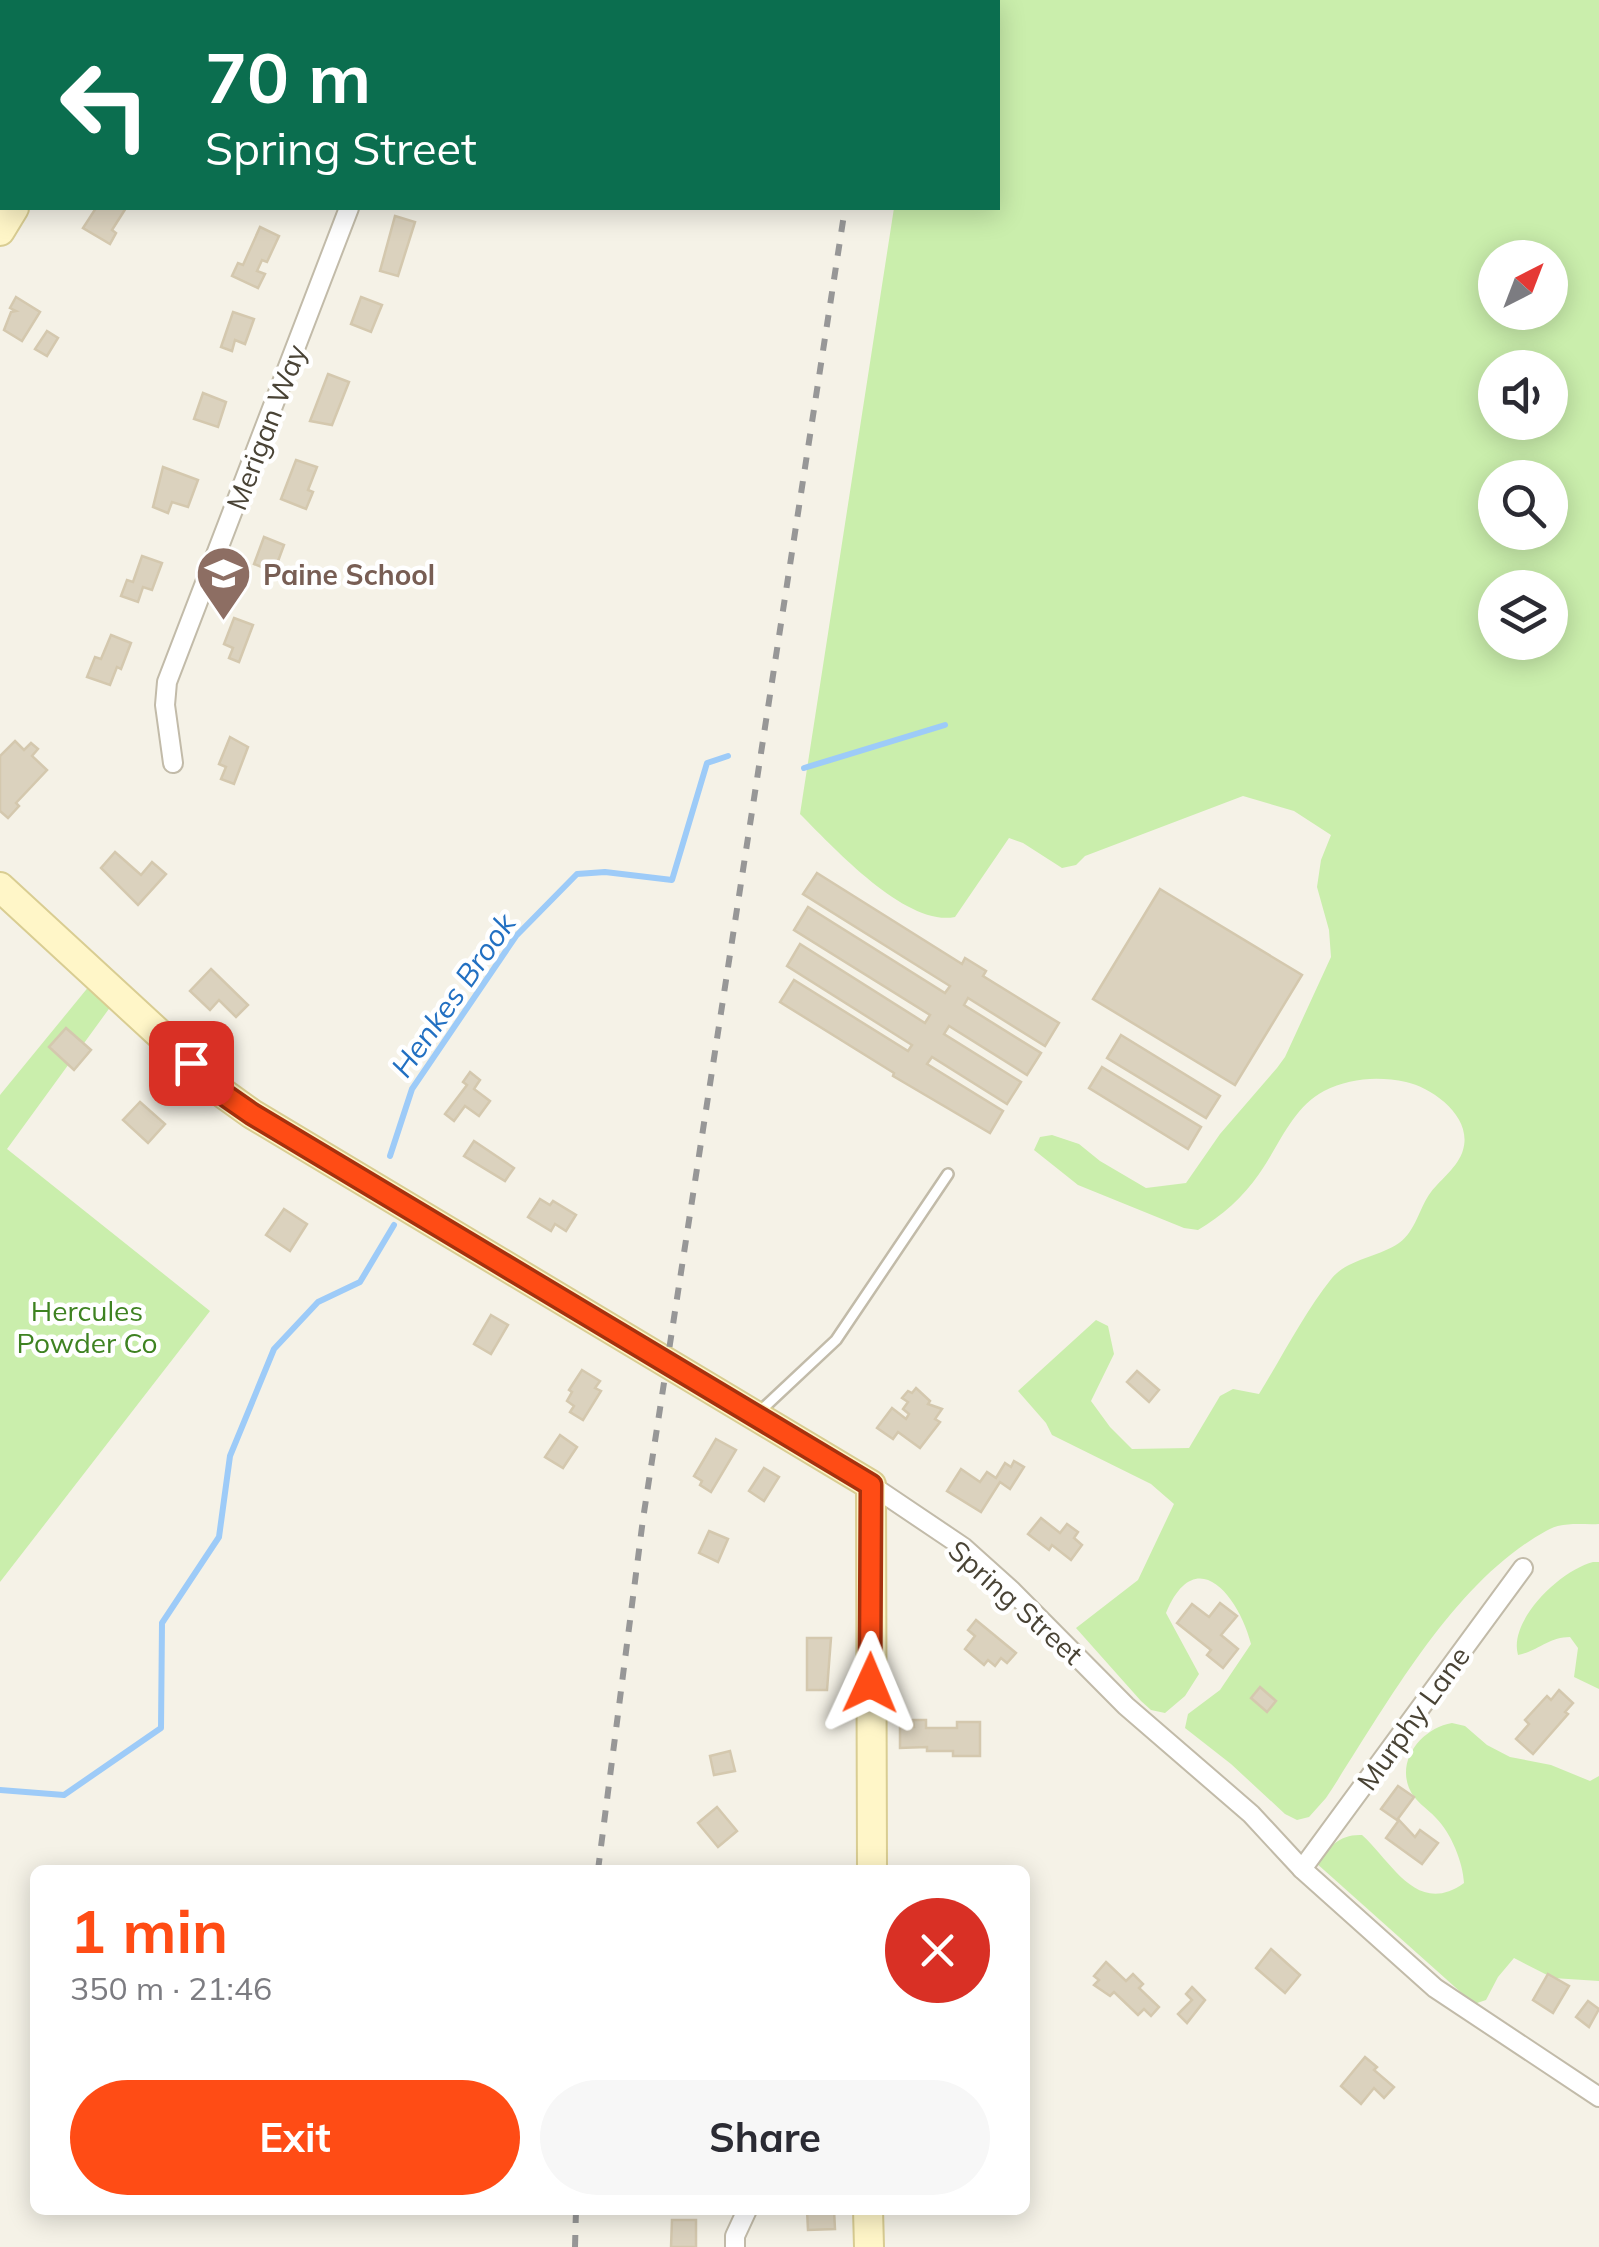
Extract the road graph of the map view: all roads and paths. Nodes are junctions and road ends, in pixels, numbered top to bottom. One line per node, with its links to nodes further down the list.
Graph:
1 (348, 210): 2 (street, Merigan Way)
2 (173, 763)
3 (0, 887): 5 (street, Spring Street)
4 (948, 1174): 5 (lane)
5 (755, 1416): 6 (street, Spring Street)
6 (871, 1485): 8 (street); 9 (street, Spring Street)
7 (1524, 1568): 9 (street, Murphy Lane)
8 (872, 1865)
9 (1302, 1869): 10 (street, Spring Street)
10 (1599, 2097)
11 (744, 2215): 13 (street)
12 (868, 2215): 14 (street)
13 (735, 2247)
14 (869, 2247)

